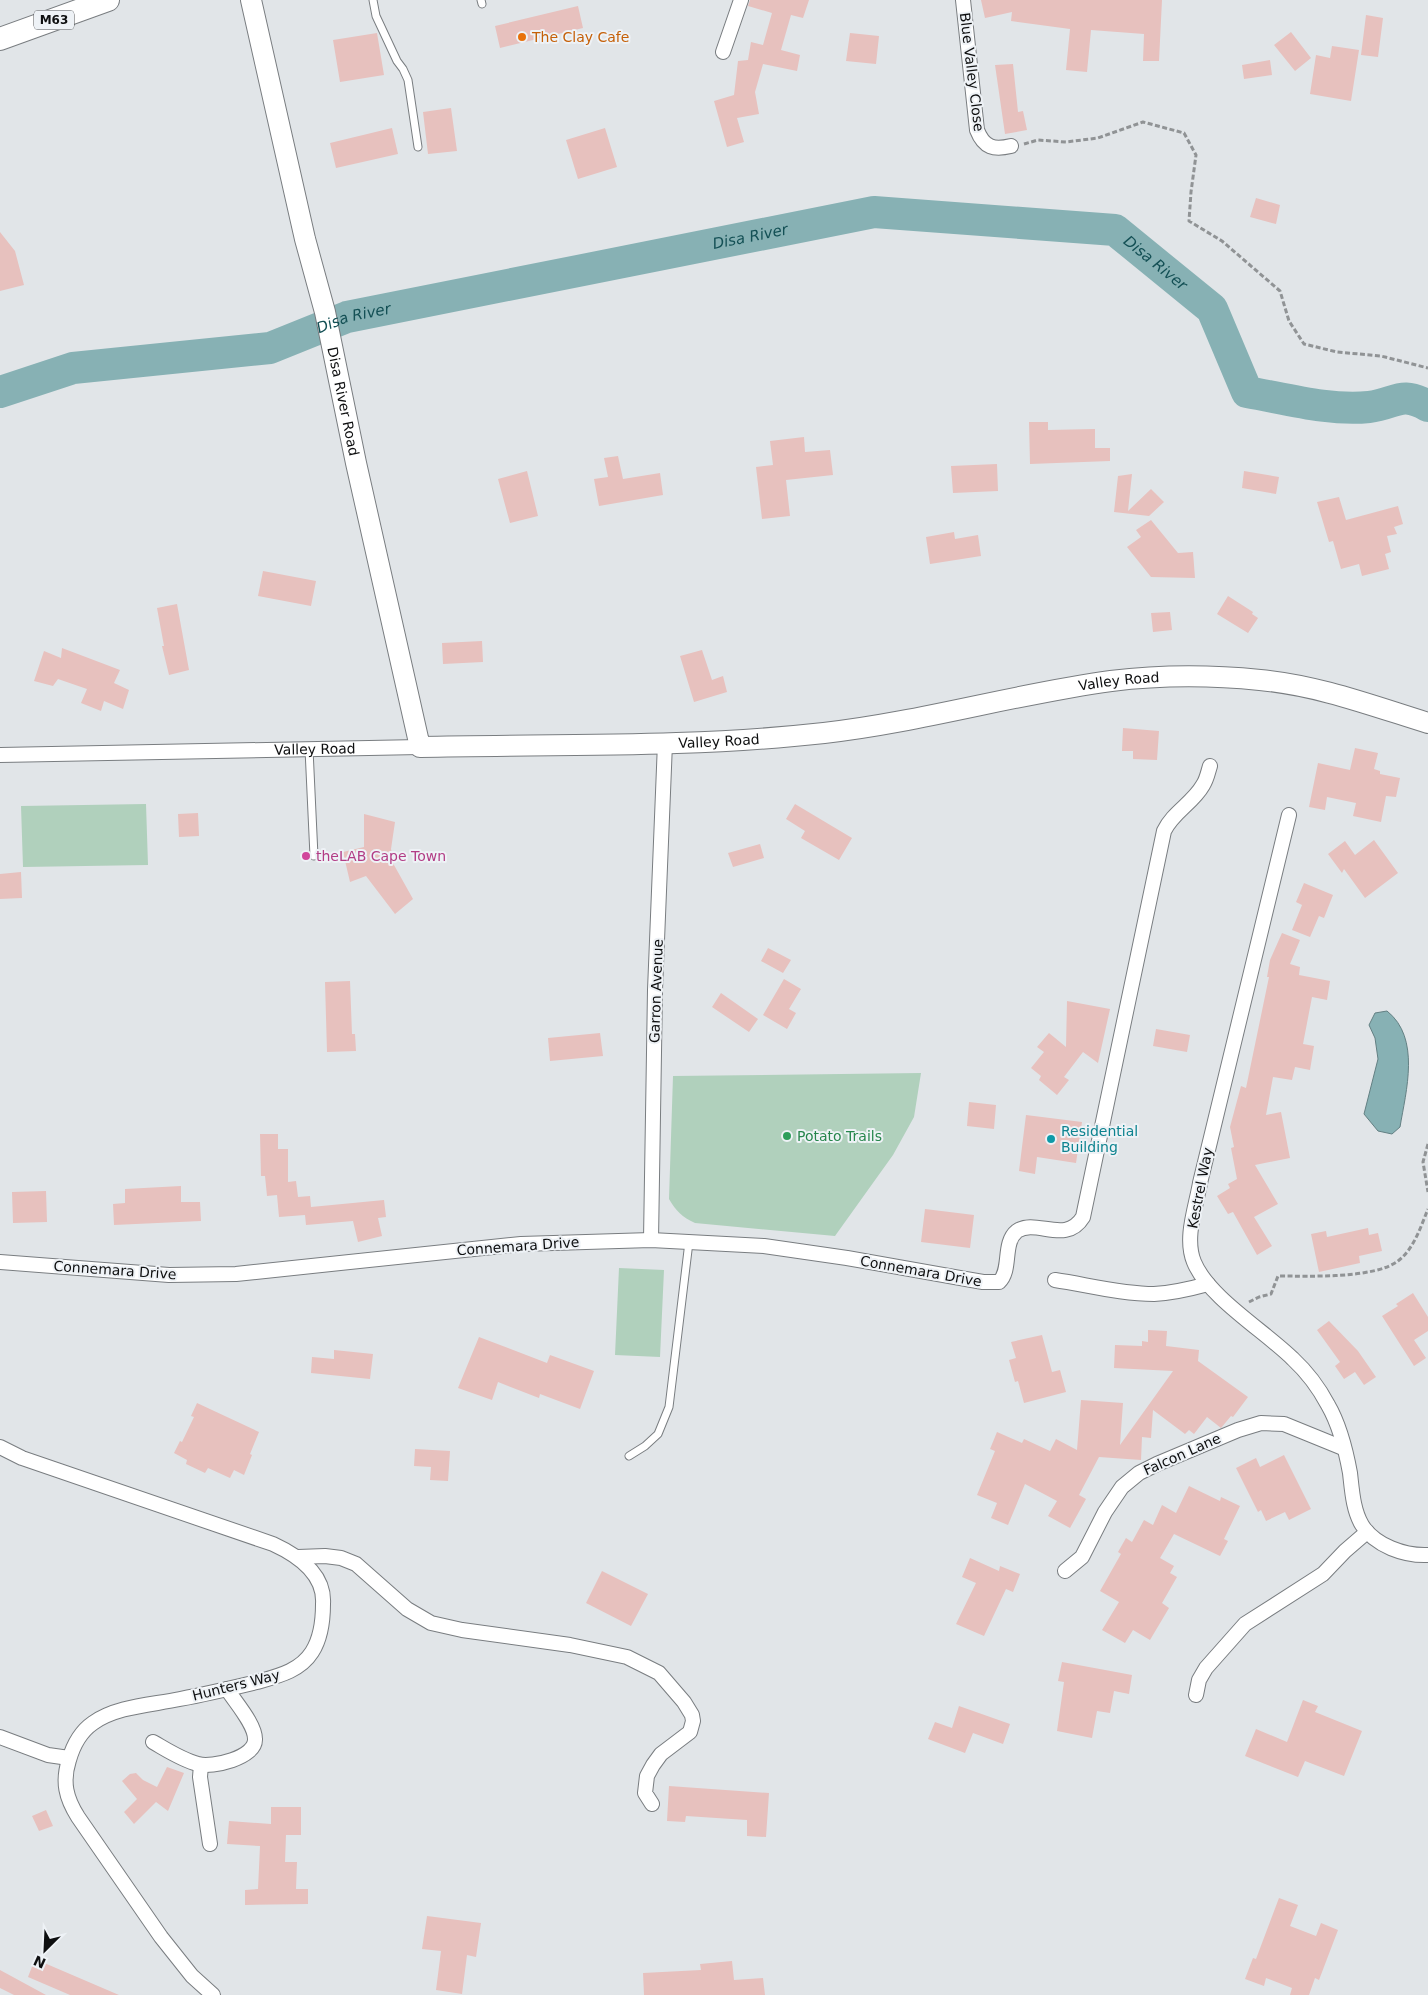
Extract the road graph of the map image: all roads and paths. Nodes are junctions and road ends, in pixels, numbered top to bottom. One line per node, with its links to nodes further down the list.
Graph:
1 (108, 0): 6 (main road, M63)
2 (251, 0): 13 (street, Disa River Road)
3 (373, 0): 9 (lane)
4 (741, 0): 7 (street)
5 (964, 0): 8 (street, Blue Valley Close)
6 (0, 40)
7 (722, 52)
8 (1011, 146): 10 (path)
9 (418, 147)
10 (1428, 368)
11 (1428, 723): 12 (street, Valley Road)
12 (665, 743): 13 (street, Valley Road); 22 (street, Garron Avenue)
13 (420, 747): 14 (street, Valley Road)
14 (309, 749): 15 (street, Valley Road); 18 (lane)
15 (0, 755)
16 (1210, 766): 23 (street, Connemara Drive)
17 (1289, 815): 26 (street, Kestrel Way)
18 (314, 856)
19 (1428, 1144): 20 (path)
20 (1428, 1192)
21 (1428, 1208): 27 (path)
22 (650, 1240): 23 (street, Connemara Drive); 24 (street, Connemara Drive)
23 (689, 1242): 30 (lane)
24 (0, 1262)
25 (1055, 1280): 26 (street)
26 (1208, 1284): 27 (street, Kestrel Way)
27 (1235, 1310): 29 (street, Kestrel Way)
28 (0, 1447): 33 (street, Hunters Way)
29 (1343, 1448): 31 (street, Kestrel Way); 34 (street, Falcon Lane)
30 (629, 1456)
31 (1368, 1532): 32 (street, Kestrel Way); 36 (street)
32 (1428, 1554)
33 (298, 1557): 35 (street, Hunters Way); 41 (street)
34 (1065, 1571)
35 (227, 1689): 39 (street, Hunters Way); 40 (street)
36 (1196, 1695)
37 (0, 1737): 39 (street)
38 (153, 1742): 40 (street)
39 (69, 1758): 43 (street, Hunters Way)
40 (201, 1765): 42 (street)
41 (652, 1804)
42 (210, 1844)
43 (213, 1995)

